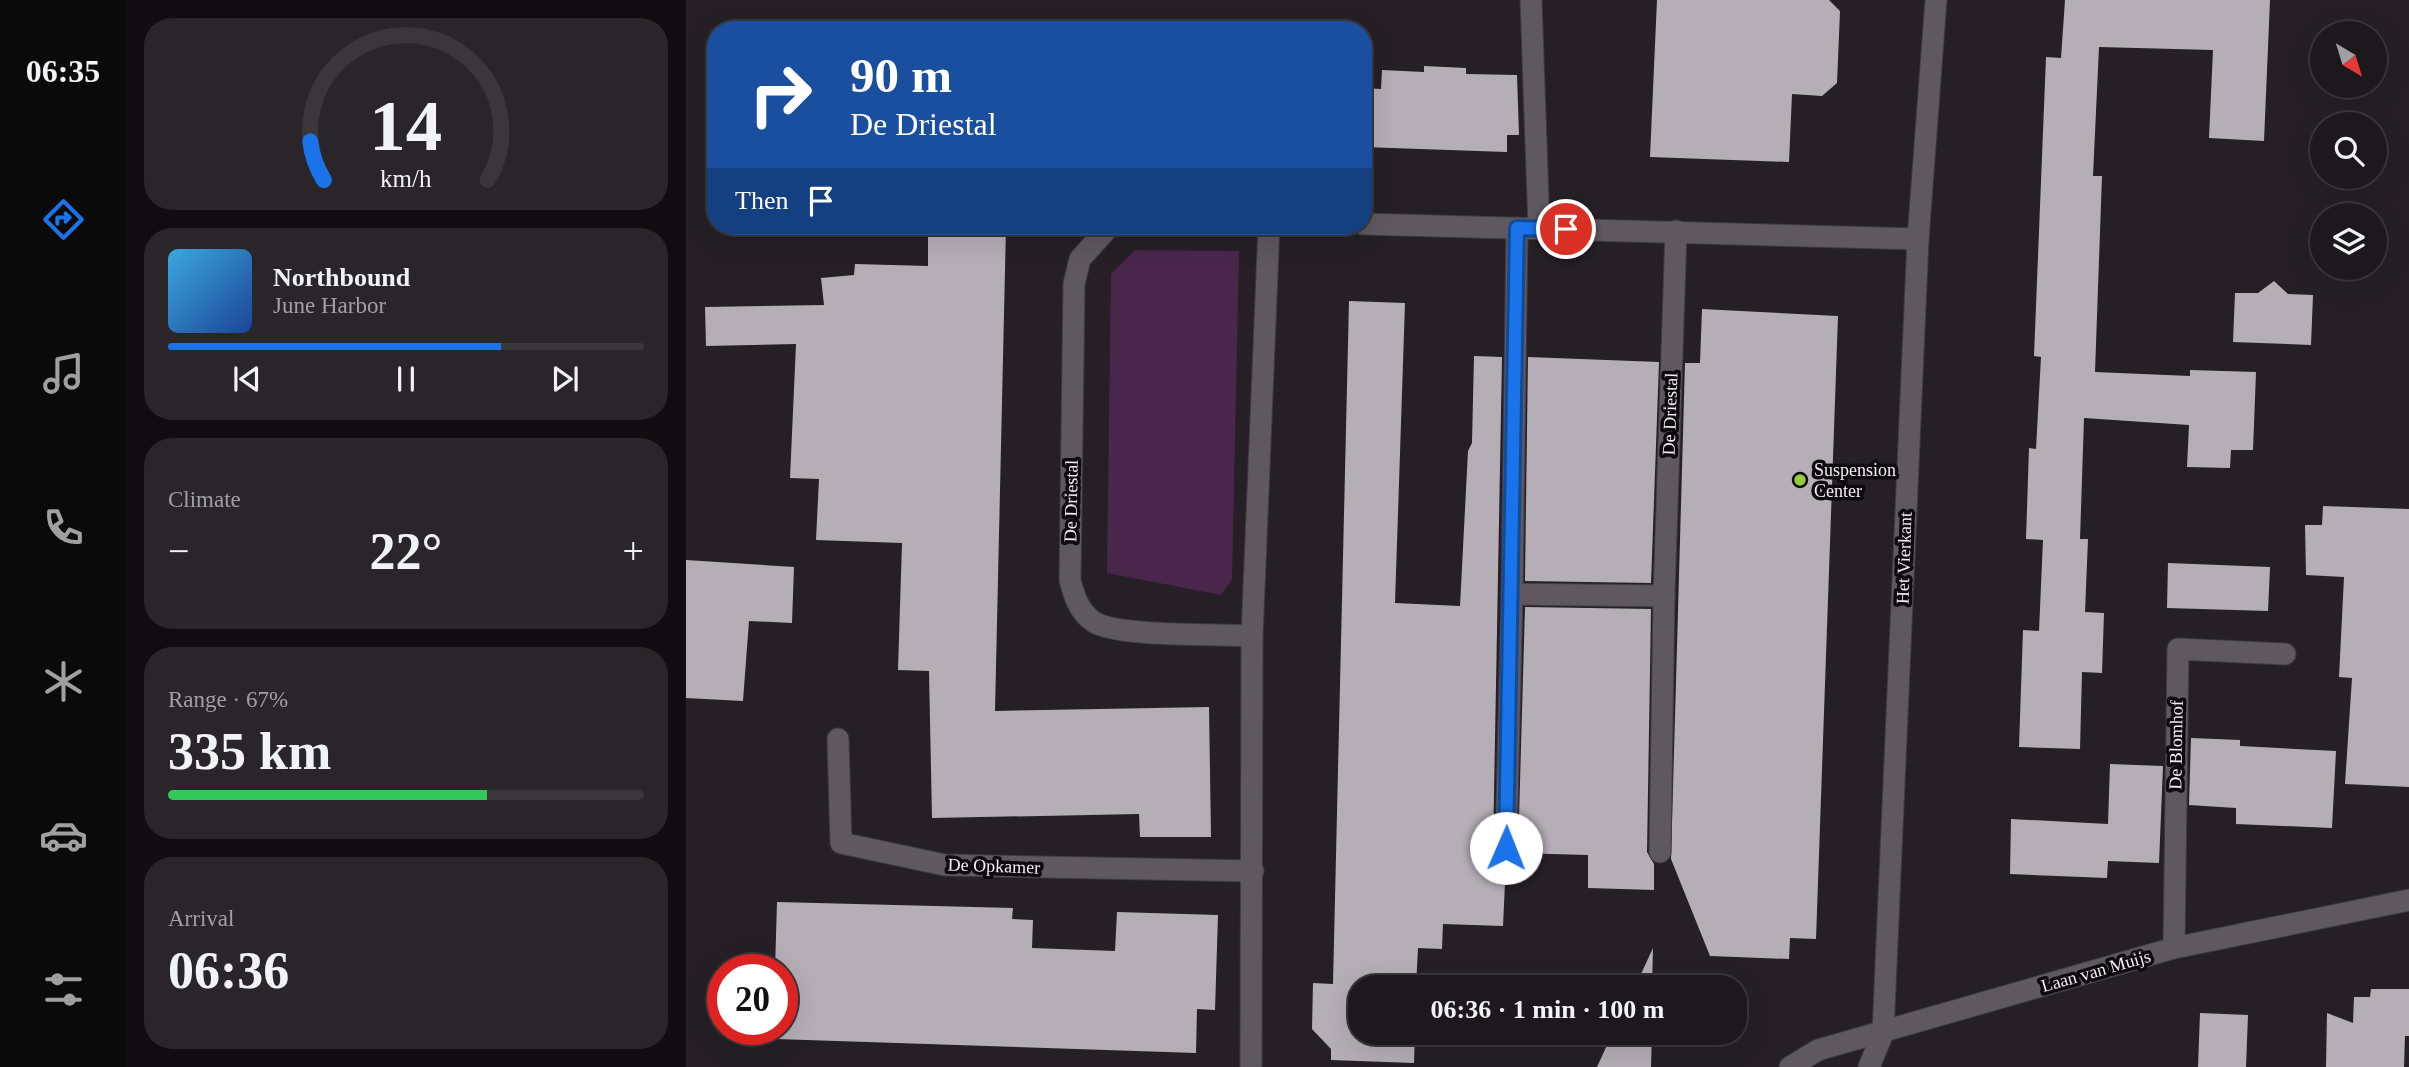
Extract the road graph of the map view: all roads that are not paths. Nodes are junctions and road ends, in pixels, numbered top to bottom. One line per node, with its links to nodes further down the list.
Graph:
1 (1531, 0): 5 (street)
2 (1936, 0): 9 (street, Het Vierkant)
3 (1372, 224): 4 (street)
4 (1517, 228): 5 (street); 10 (street)
5 (1539, 229): 6 (street)
6 (1676, 231): 9 (street); 11 (street, De Driestal)
7 (1102, 235): 12 (street, De Driestal)
8 (1269, 235): 12 (street)
9 (1918, 239): 20 (street, Het Vierkant)
10 (1512, 594): 11 (street); 15 (street)
11 (1664, 596): 16 (street, De Driestal)
12 (1252, 636): 17 (street)
13 (2284, 654): 19 (street, De Blomhof)
14 (838, 739): 17 (street, De Opkamer)
15 (1506, 848)
16 (1660, 852)
17 (1253, 871): 21 (street)
18 (2409, 900): 19 (street, Laan van Muijs)
19 (2174, 948): 20 (street, Laan van Muijs)
20 (1884, 1033): 22 (street, Laan van Muijs); 23 (street)
21 (1251, 1067)
22 (1790, 1067)
23 (1869, 1067)

